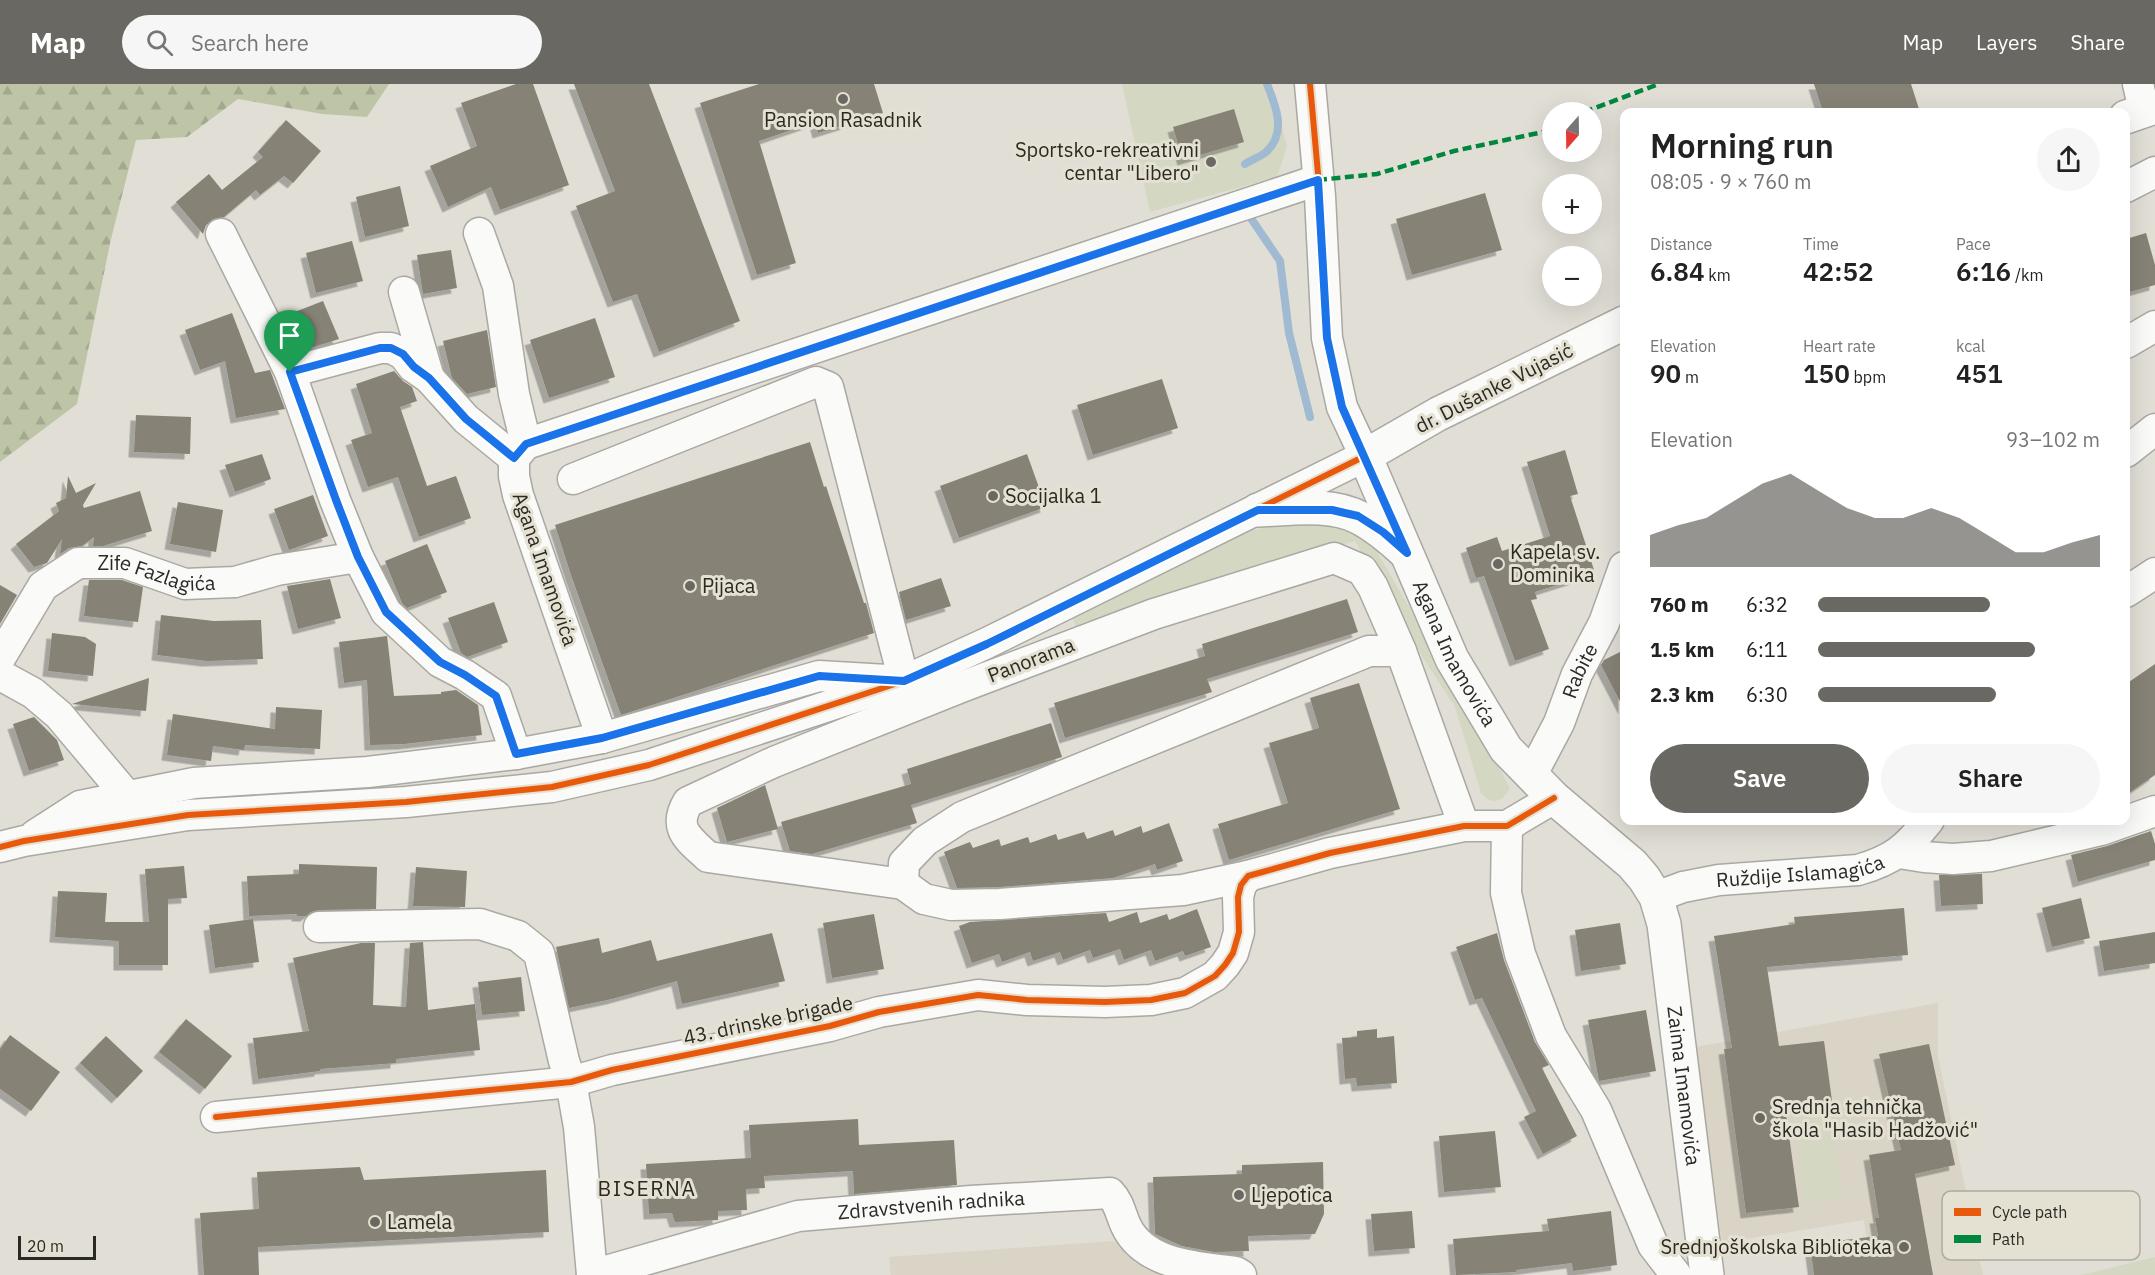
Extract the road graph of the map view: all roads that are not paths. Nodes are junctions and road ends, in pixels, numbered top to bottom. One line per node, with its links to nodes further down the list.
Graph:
1 (1310, 84): 3 (street, Agana Imamovića)
2 (2155, 172): 4 (street)
3 (1318, 180): 15 (street); 16 (street, Agana Imamovića)
4 (2130, 185)
5 (479, 233): 15 (street, Agana Imamovića)
6 (221, 234): 11 (street)
7 (404, 292): 12 (street)
8 (1620, 325): 16 (main road, dr. Dušanke Vujasić)
9 (2155, 326): 10 (street)
10 (2130, 341)
11 (290, 372): 12 (street); 20 (street)
12 (429, 378): 15 (street)
13 (2155, 429): 14 (street)
14 (2130, 449)
15 (520, 451): 28 (street, Agana Imamovića)
16 (1365, 456): 18 (street); 19 (main road, Agana Imamovića)
17 (573, 479): 27 (street)
18 (1258, 510): 19 (main road); 27 (street)
19 (1407, 553): 30 (main road, Agana Imamovića)
20 (358, 557): 25 (street, Zife Fazlagića); 29 (street)
21 (2155, 573): 23 (street)
22 (1620, 579): 30 (street, Rabite)
23 (2130, 589)
24 (1401, 651): 38 (street, Panorama); 44 (street); 44 (street, Panorama)
25 (0, 658)
26 (0, 675): 31 (street)
27 (904, 681): 28 (street); 41 (street)
28 (602, 738): 29 (street)
29 (516, 754): 31 (street)
30 (1531, 776): 32 (main road, Agana Imamovića)
31 (127, 796): 41 (street)
32 (1554, 798): 39 (street); 45 (main road, Agana Imamovića)
33 (2155, 811): 34 (street)
34 (2130, 820)
35 (1924, 825): 42 (street, Ruždije Islamagića)
36 (2086, 825): 40 (street)
37 (2115, 825): 40 (street)
38 (1464, 826): 39 (street); 43 (street)
39 (1507, 826): 51 (street)
40 (2101, 830): 42 (street)
41 (12, 844)
42 (1899, 853): 45 (street, Ruždije Islamagića)
43 (1248, 876): 44 (street); 47 (street, 43. drinske brigade)
44 (903, 884)
45 (1656, 897): 52 (main road, Zaima Imamovića)
46 (319, 927): 47 (street)
47 (571, 1082): 48 (street, 43. drinske brigade); 49 (street)
48 (216, 1117)
49 (592, 1275): 50 (street, Zdravstvenih radnika)
50 (1241, 1275)
51 (1676, 1275)
52 (1707, 1275)

